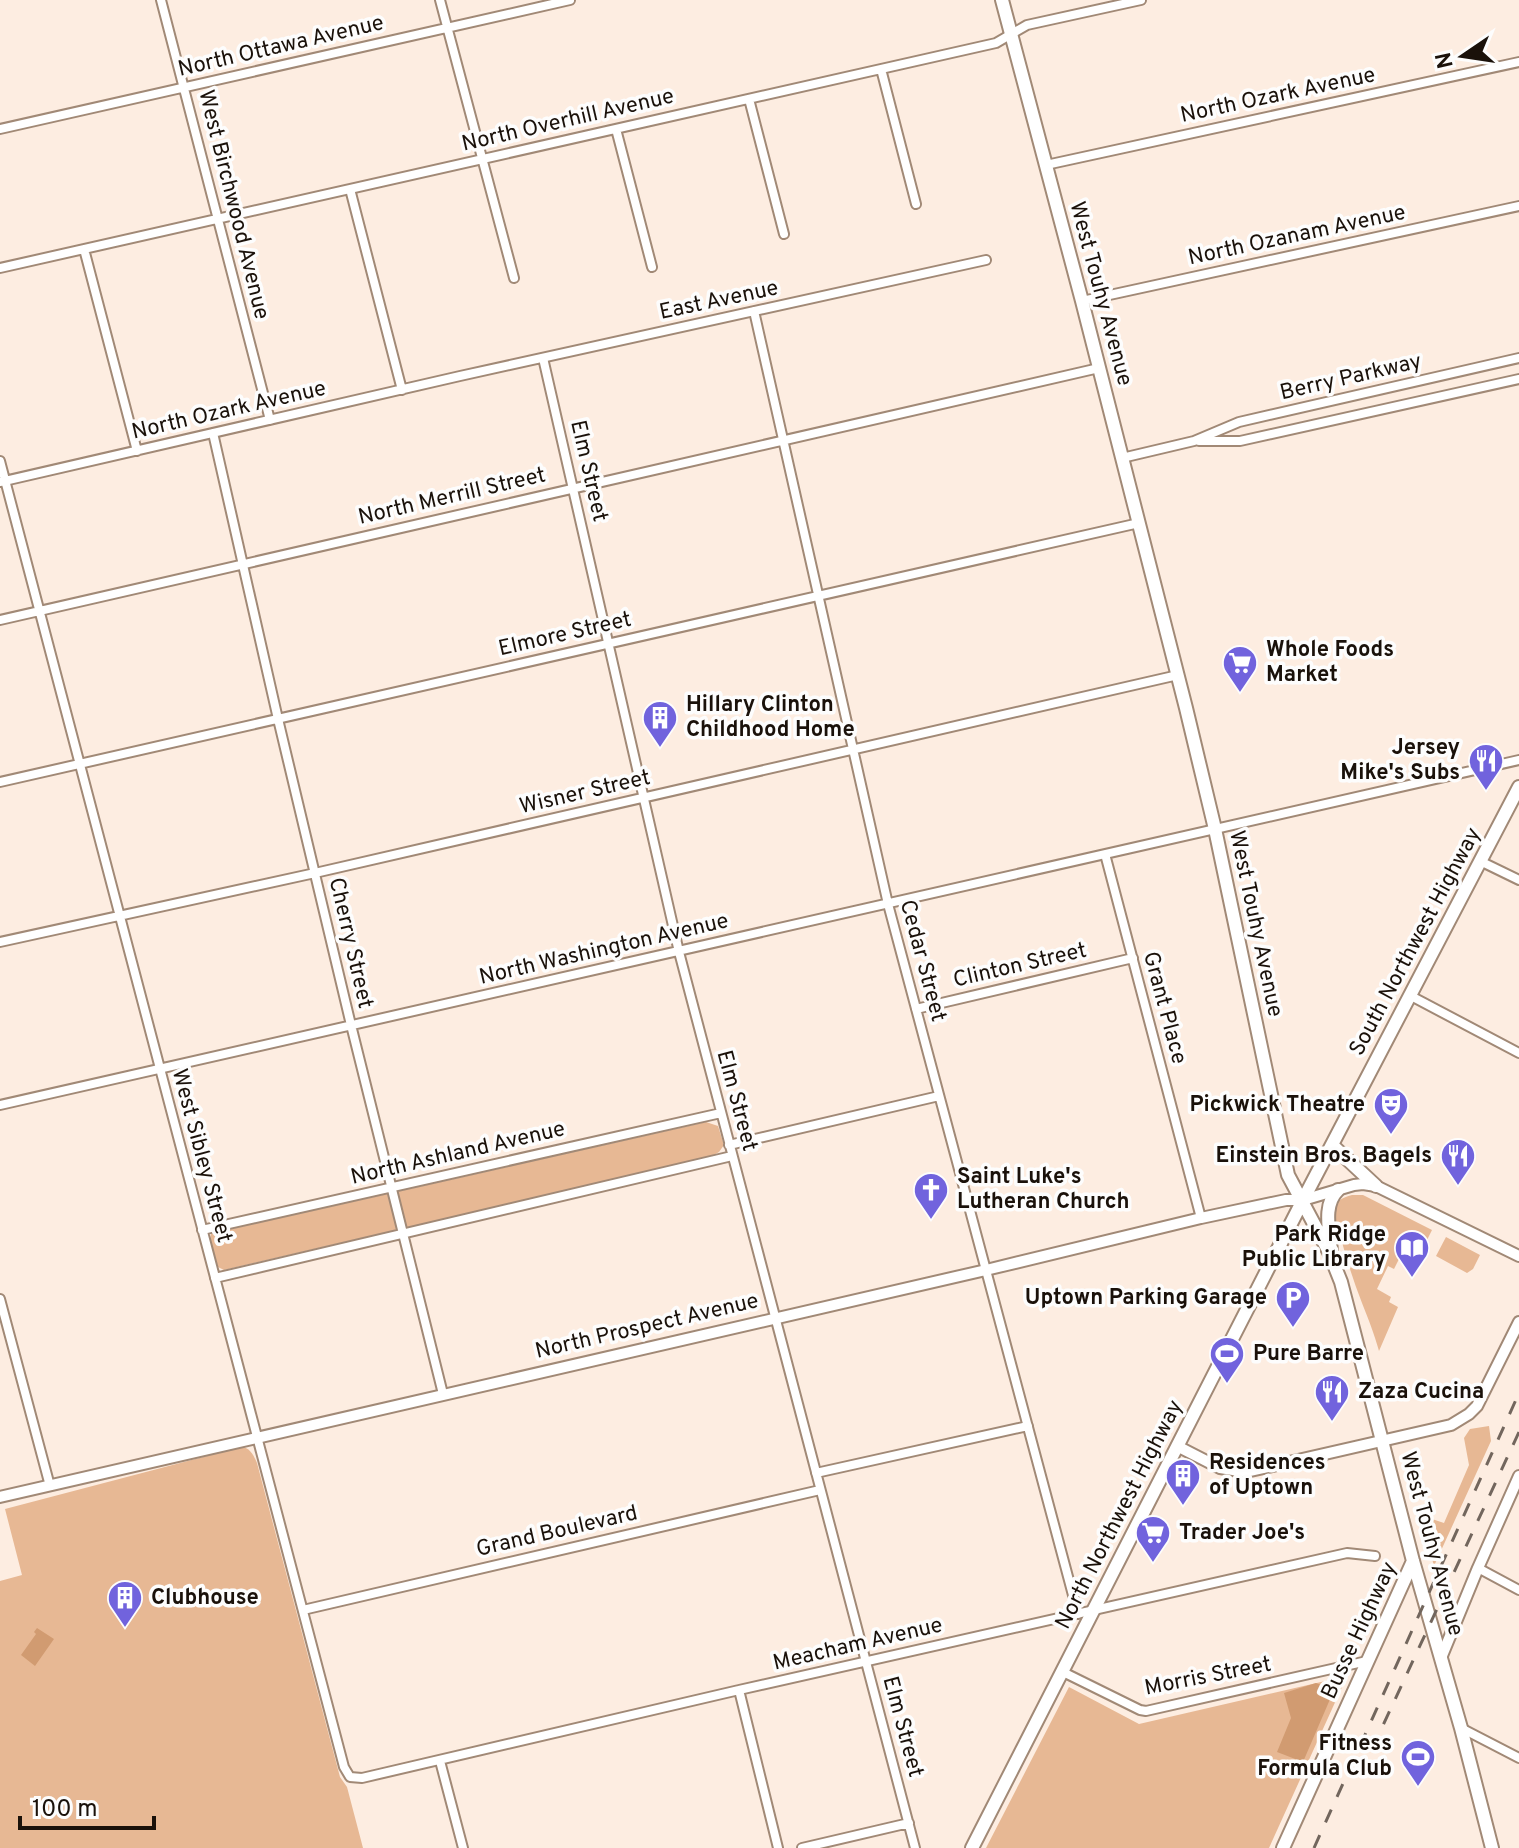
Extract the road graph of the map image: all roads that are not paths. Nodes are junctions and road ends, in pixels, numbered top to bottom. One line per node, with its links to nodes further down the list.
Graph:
1 (161, 0): 10 (street, West Birchwood Avenue)
2 (440, 0): 6 (street)
3 (570, 0): 6 (street, North Ottawa Avenue)
4 (1002, 0): 7 (main road, West Touhy Avenue)
5 (1141, 0): 7 (street, North Overhill Avenue)
6 (447, 28): 10 (street, North Ottawa Avenue); 14 (street)
7 (1011, 34): 9 (street, North Overhill Avenue); 15 (main road, West Touhy Avenue)
8 (1519, 62): 15 (street, North Ozark Avenue)
9 (881, 69): 11 (street, North Overhill Avenue); 17 (street)
10 (184, 88): 12 (street, North Ottawa Avenue); 19 (street, West Birchwood Avenue)
11 (749, 99): 13 (street, North Overhill Avenue); 20 (street)
12 (0, 129)
13 (616, 129): 14 (street, North Overhill Avenue); 23 (street)
14 (482, 159): 16 (street, North Overhill Avenue); 25 (street)
15 (1046, 165): 26 (main road, West Touhy Avenue)
16 (350, 189): 19 (street, North Overhill Avenue); 33 (street)
17 (916, 204)
18 (1519, 206): 26 (street, North Ozanam Avenue)
19 (217, 219): 21 (street, North Overhill Avenue); 34 (street, West Birchwood Avenue)
20 (784, 234)
21 (84, 249): 24 (street, North Overhill Avenue); 38 (street)
22 (986, 260): 27 (street, East Avenue)
23 (652, 267)
24 (0, 268)
25 (514, 278)
26 (1082, 301): 30 (main road, West Touhy Avenue)
27 (754, 311): 28 (street, East Avenue); 36 (street, Cedar Street)
28 (543, 358): 31 (street, East Avenue); 42 (street, Elm Street)
29 (1519, 358): 37 (street, Berry Parkway)
30 (1099, 368): 36 (street, North Merrill Street); 39 (main road, West Touhy Avenue)
31 (460, 376): 33 (street, North Ozark Avenue)
32 (1519, 379): 37 (street, Berry Parkway)
33 (402, 390): 34 (street, North Ozark Avenue)
34 (270, 420): 35 (street, North Ozark Avenue)
35 (213, 433): 38 (street, North Ozark Avenue); 44 (street, Cherry Street)
36 (783, 440): 42 (street, North Merrill Street); 45 (street, Cedar Street)
37 (1194, 441): 39 (street, Berry Parkway)
38 (137, 451): 41 (street, North Ozark Avenue)
39 (1122, 458): 43 (main road, West Touhy Avenue)
40 (0, 461): 41 (street, West Sibley Street)
41 (3, 481): 46 (street, West Sibley Street)
42 (573, 488): 44 (street, North Merrill Street); 48 (street, Elm Street)
43 (1139, 523): 45 (street, Elmore Street); 49 (main road, West Touhy Avenue)
44 (242, 563): 46 (street, North Merrill Street); 50 (street, Cherry Street)
45 (818, 596): 48 (street, Elmore Street); 51 (street, Cedar Street)
46 (39, 611): 47 (street, North Merrill Street); 53 (street, West Sibley Street)
47 (0, 620)
48 (609, 644): 50 (street, Elmore Street); 56 (street, Elm Street)
49 (1178, 675): 51 (street, Wisner Street); 57 (main road, West Touhy Avenue)
50 (278, 719): 53 (street, Elmore Street); 60 (street, Cherry Street)
51 (853, 750): 56 (street, Wisner Street); 62 (street, Cedar Street)
52 (1519, 760): 57 (street, North Washington Avenue)
53 (79, 764): 54 (street, Elmore Street); 63 (street, West Sibley Street)
54 (0, 782)
55 (1519, 787): 59 (main road, South Northwest Highway)
56 (644, 798): 60 (street, Wisner Street); 65 (street, Elm Street)
57 (1215, 829): 58 (street, North Washington Avenue); 81 (main road, West Touhy Avenue)
58 (1105, 854): 62 (street, North Washington Avenue); 66 (street, Grant Place)
59 (1480, 861): 61 (street); 67 (main road, South Northwest Highway)
60 (315, 873): 63 (street, Wisner Street); 69 (street, Cherry Street)
61 (1519, 880)
62 (888, 904): 65 (street, North Washington Avenue); 68 (street, Cedar Street)
63 (119, 916): 64 (street, Wisner Street); 71 (street, West Sibley Street)
64 (0, 942)
65 (679, 952): 69 (street, North Washington Avenue); 74 (street, Elm Street)
66 (1133, 958): 68 (street, Clinton Street); 82 (street, Grant Place)
67 (1411, 996): 70 (street); 76 (main road, South Northwest Highway)
68 (916, 1009): 72 (street, Cedar Street)
69 (351, 1025): 71 (street, North Washington Avenue); 79 (street, Cherry Street)
70 (1519, 1053)
71 (160, 1069): 73 (street, North Washington Avenue); 83 (street, West Sibley Street)
72 (939, 1096): 75 (street); 87 (street, Cedar Street)
73 (0, 1105)
74 (721, 1113): 75 (street, Elm Street); 79 (street, North Ashland Avenue)
75 (729, 1145): 77 (street, Elm Street)
76 (1332, 1145): 78 (main road); 81 (main road, South Northwest Highway)
77 (732, 1156): 84 (street); 90 (street, Elm Street)
78 (1376, 1186): 80 (street, North Prospect Avenue); 85 (street)
79 (392, 1188): 83 (street, North Ashland Avenue); 84 (street, Cherry Street)
80 (1338, 1190): 81 (street, North Prospect Avenue); 86 (main road)
81 (1303, 1200): 82 (street, North Prospect Avenue); 86 (main road, West Touhy Avenue); 96 (main road, North Northwest Highway)
82 (1201, 1218): 87 (street, North Prospect Avenue)
83 (202, 1230): 88 (street, West Sibley Street)
84 (403, 1233): 88 (street); 92 (street, Cherry Street)
85 (1519, 1256)
86 (1332, 1259): 95 (main road, West Touhy Avenue)
87 (986, 1270): 90 (street, North Prospect Avenue); 93 (street, Cedar Street)
88 (215, 1278): 94 (street, West Sibley Street)
89 (0, 1299): 99 (street)
90 (775, 1319): 92 (street, North Prospect Avenue); 97 (street, Elm Street)
91 (1519, 1322): 95 (street)
92 (443, 1394): 94 (street, North Prospect Avenue)
93 (1028, 1426): 97 (street); 108 (street, Cedar Street)
94 (257, 1438): 99 (street, North Prospect Avenue); 106 (street, West Sibley Street)
95 (1383, 1441): 96 (street); 103 (main road, West Touhy Avenue)
96 (1177, 1446): 107 (main road, North Northwest Highway)
97 (816, 1473): 100 (street, Elm Street)
98 (1519, 1476): 104 (street)
99 (50, 1486): 101 (street, North Prospect Avenue)
100 (820, 1490): 106 (street, Grand Boulevard); 111 (street, Elm Street)
101 (0, 1497)
102 (1375, 1556): 107 (street, Meacham Avenue)
103 (1413, 1561): 109 (main road, West Touhy Avenue); 110 (main road, Busse Highway)
104 (1478, 1568): 105 (street); 109 (street)
105 (1519, 1590)
106 (303, 1610): 117 (street, West Sibley Street)
107 (1094, 1610): 108 (street, Meacham Avenue); 112 (main road, North Northwest Highway)
108 (1078, 1614): 111 (street, Meacham Avenue)
109 (1441, 1658): 114 (main road, West Touhy Avenue)
110 (1367, 1661): 112 (street, Morris Street); 124 (main road, Busse Highway)
111 (866, 1662): 113 (street, Meacham Avenue); 118 (street, Elm Street)
112 (1063, 1672): 123 (main road, North Northwest Highway)
113 (739, 1690): 116 (street, Meacham Avenue); 120 (street)
114 (1461, 1728): 115 (street); 125 (main road, West Touhy Avenue)
115 (1519, 1758)
116 (440, 1761): 117 (street, Meacham Avenue); 119 (street)
117 (350, 1777)
118 (909, 1823): 121 (street); 122 (street, Elm Street)
119 (463, 1848)
120 (778, 1848)
121 (802, 1848)
122 (915, 1848)
123 (972, 1848)
124 (1283, 1848)
125 (1492, 1848)

